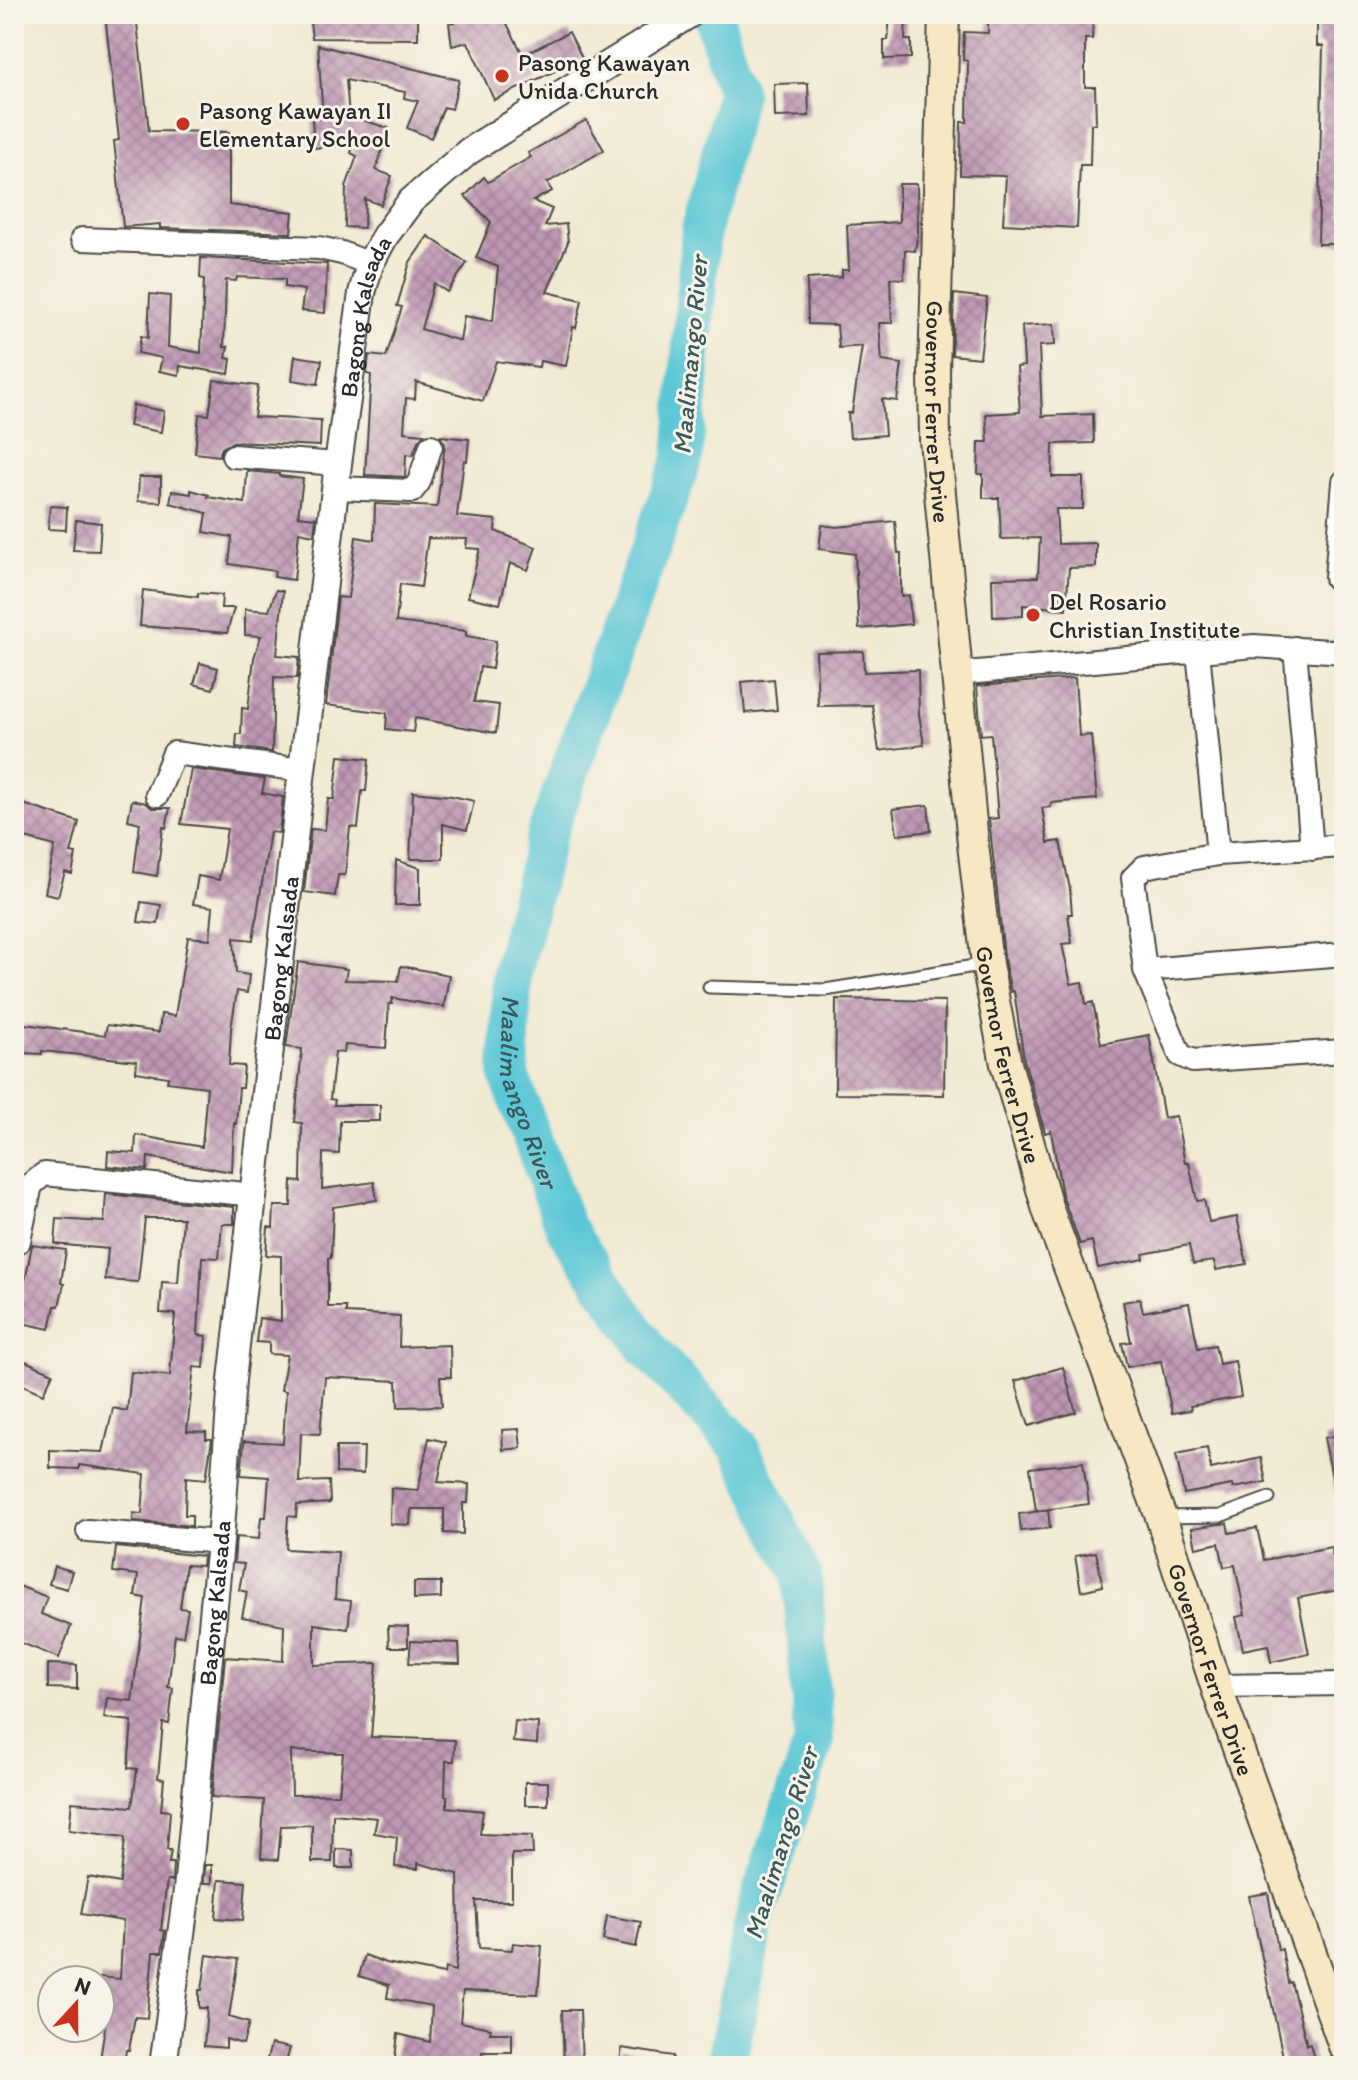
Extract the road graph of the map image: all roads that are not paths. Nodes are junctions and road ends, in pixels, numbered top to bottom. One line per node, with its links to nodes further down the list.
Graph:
1 (690, 14): 4 (street, Bagong Kalsada)
2 (944, 14): 13 (main road, Governor Ferrer Drive)
3 (82, 239): 4 (street)
4 (370, 264): 7 (street, Bagong Kalsada)
5 (431, 446): 7 (street)
6 (233, 456): 7 (street)
7 (337, 476): 14 (street, Bagong Kalsada)
8 (1344, 482): 9 (street)
9 (1339, 566)
10 (1295, 648): 11 (street); 12 (street); 17 (street)
11 (1198, 651): 13 (street); 18 (street)
12 (1344, 652)
13 (956, 674): 20 (main road, Governor Ferrer Drive)
14 (302, 770): 15 (street); 24 (street, Bagong Kalsada)
15 (157, 795)
16 (1344, 846): 17 (street)
17 (1312, 849): 18 (street)
18 (1218, 854): 21 (street)
19 (1344, 954): 21 (street)
20 (987, 964): 22 (lane); 27 (main road, Governor Ferrer Drive)
21 (1145, 970): 23 (street)
22 (709, 987)
23 (1344, 1051)
24 (255, 1195): 25 (street); 29 (street, Bagong Kalsada)
25 (19, 1241)
26 (1269, 1498): 27 (lane)
27 (1161, 1517): 31 (main road, Governor Ferrer Drive)
28 (88, 1531): 29 (street)
29 (220, 1542): 33 (street, Bagong Kalsada)
30 (1344, 1684): 31 (street)
31 (1216, 1686): 32 (main road, Governor Ferrer Drive)
32 (1344, 2046)
33 (163, 2066)

